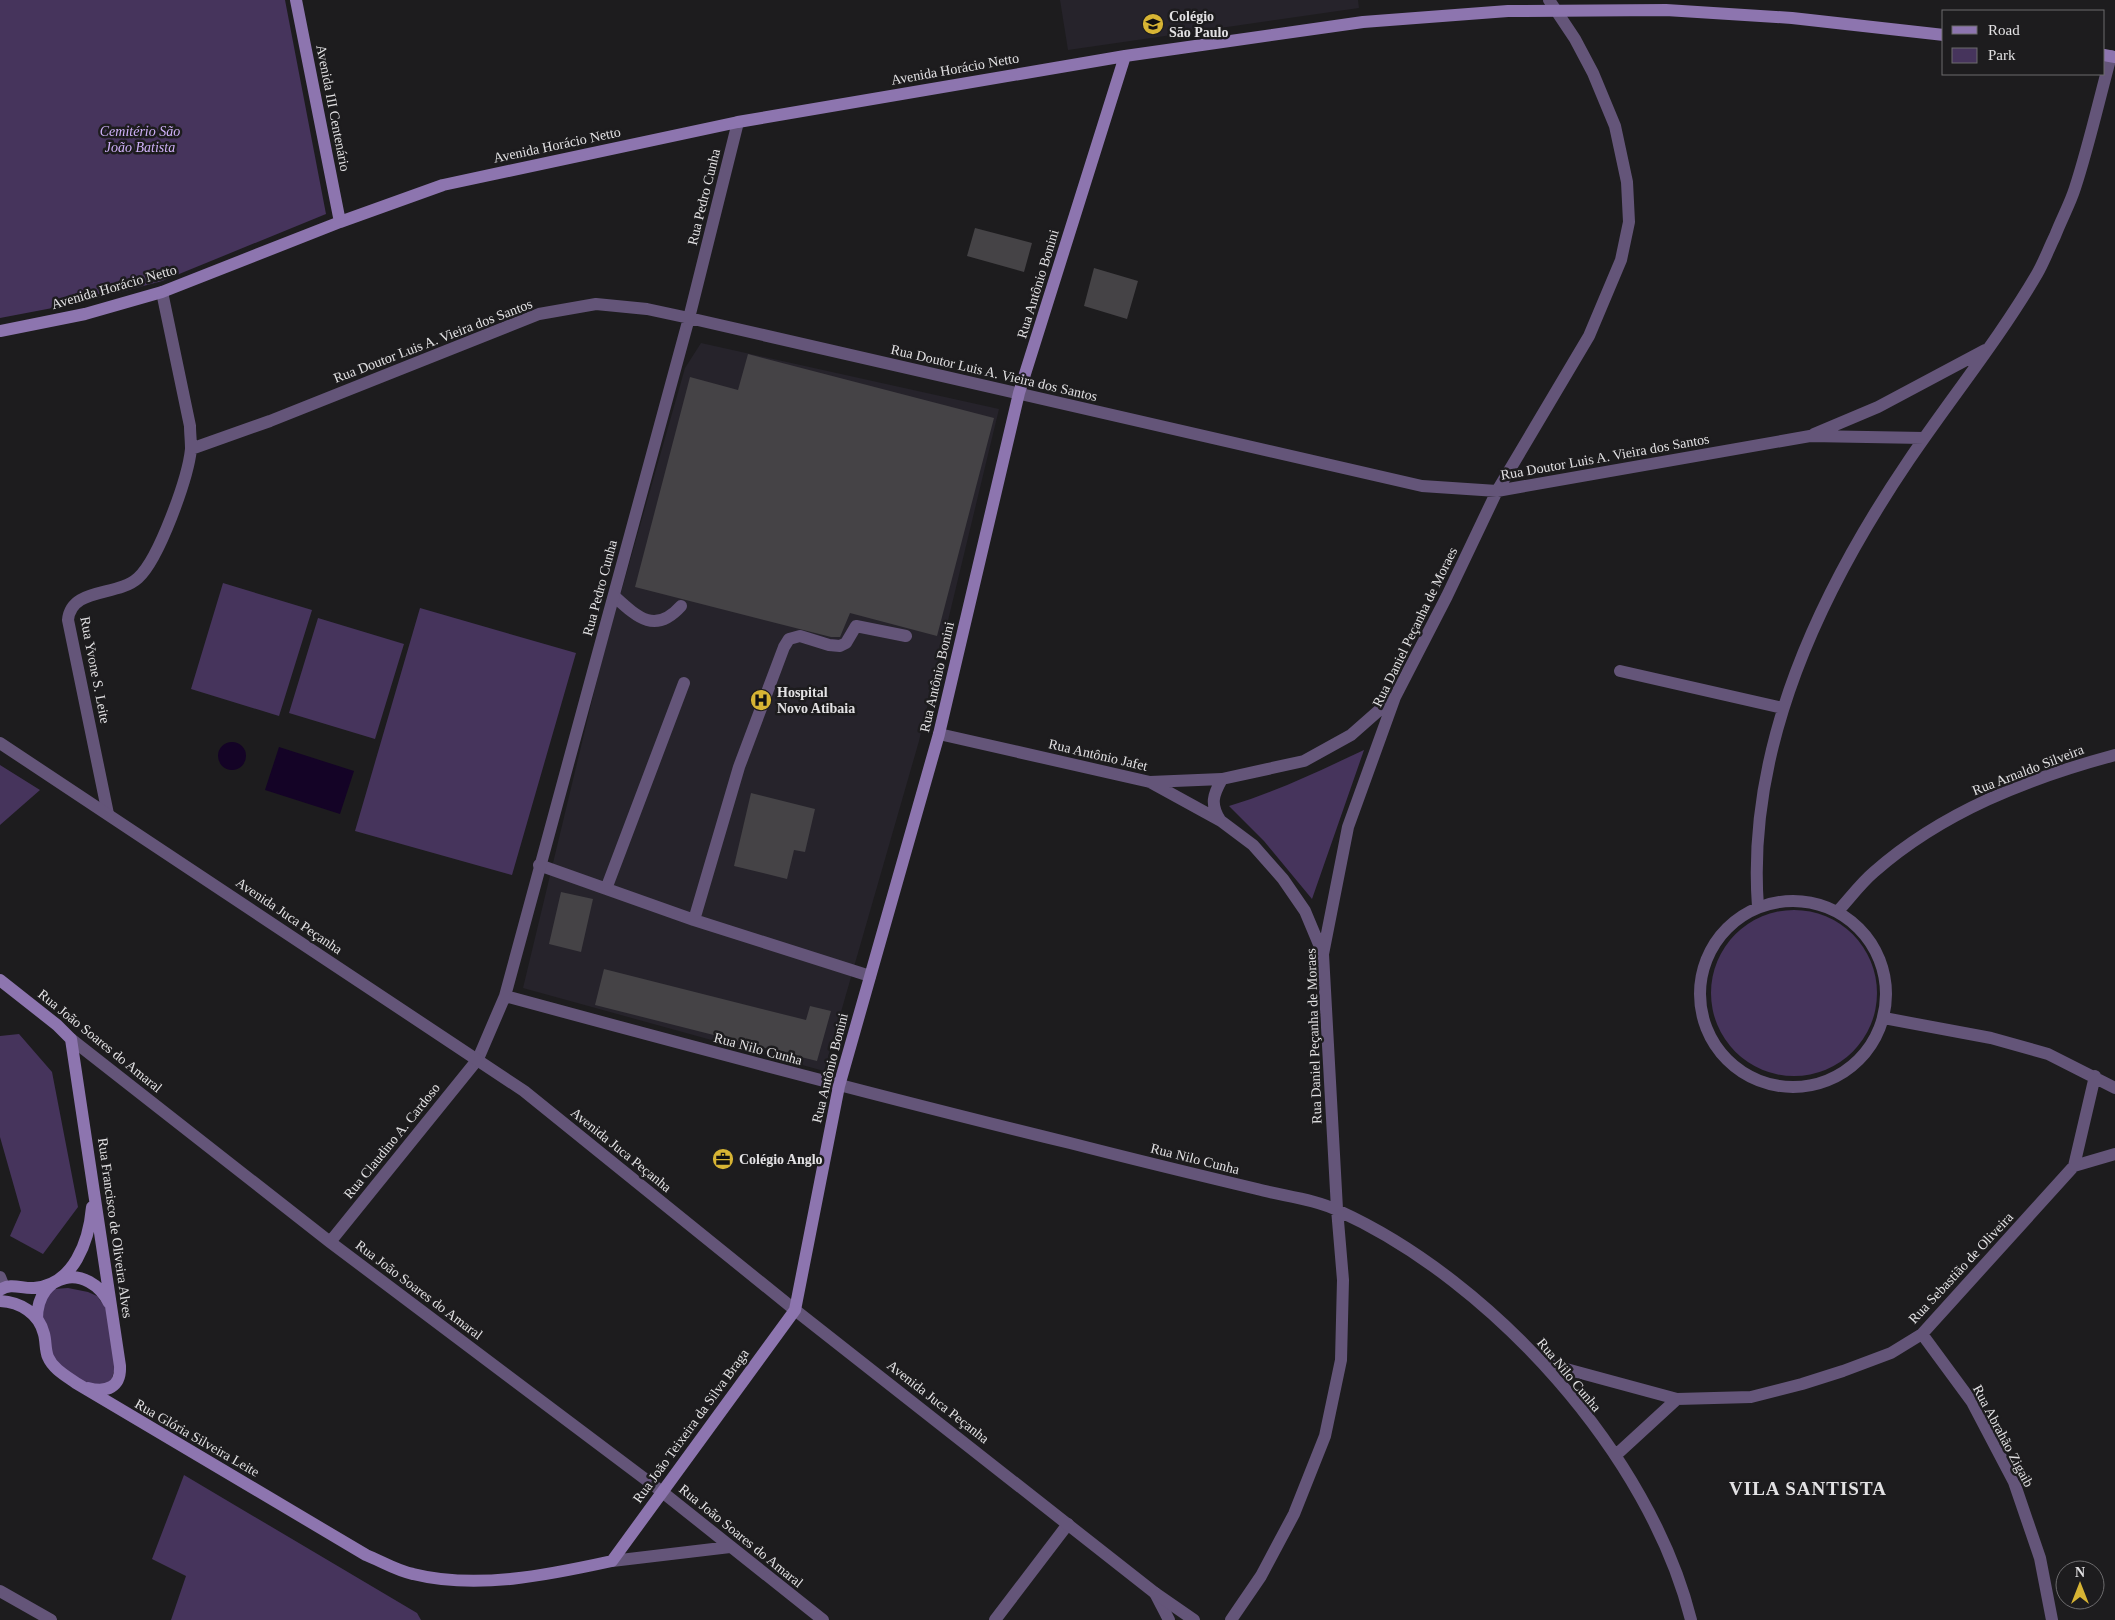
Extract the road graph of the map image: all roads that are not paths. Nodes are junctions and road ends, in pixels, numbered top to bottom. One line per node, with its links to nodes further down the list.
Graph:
1 (296, 0): 7 (main road, Avenida III Centenário)
2 (1552, 5): 3 (main road, Avenida Horácio Netto); 4 (main road, Avenida Horácio Netto); 16 (street, Rua Daniel Peçanha de Moraes)
3 (1942, 35)
4 (1125, 56): 6 (main road, Avenida Horácio Netto); 12 (main road, Rua Antônio Bonini)
5 (2110, 56): 11 (street)
6 (738, 122): 7 (main road, Avenida Horácio Netto); 9 (street, Rua Pedro Cunha)
7 (340, 222): 8 (main road, Avenida Horácio Netto)
8 (162, 292): 10 (main road, Avenida Horácio Netto); 15 (street, Rua Yvone S. Leite)
9 (689, 318): 12 (street, Rua Doutor Luis A. Vieira dos Santos); 15 (street, Rua Doutor Luis A. Vieira dos Santos); 17 (street, Rua Pedro Cunha)
10 (0, 331)
11 (1990, 348): 13 (street, Rua Doutor Luis A. Vieira dos Santos); 14 (street)
12 (1020, 393): 16 (street, Rua Doutor Luis A. Vieira dos Santos); 24 (main road, Rua Antônio Bonini)
13 (1810, 436): 14 (street, Rua Doutor Luis A. Vieira dos Santos); 16 (street, Rua Doutor Luis A. Vieira dos Santos)
14 (1924, 438): 23 (street)
15 (191, 449): 29 (street, Rua Yvone S. Leite)
16 (1497, 491): 22 (street, Rua Daniel Peçanha de Moraes)
17 (614, 596): 18 (street); 31 (street, Rua Pedro Cunha)
18 (681, 606)
19 (906, 636): 35 (street)
20 (1620, 670): 23 (street)
21 (684, 683): 32 (street)
22 (1395, 697): 27 (street); 36 (street, Rua Daniel Peçanha de Moraes)
23 (1783, 708): 33 (street)
24 (939, 734): 28 (street, Rua Antônio Jafet); 37 (main road, Rua Antônio Bonini)
25 (0, 743): 29 (street, Avenida Juca Peçanha)
26 (2115, 755): 34 (street, Rua Arnaldo Silveira)
27 (1222, 779): 28 (street); 30 (street)
28 (1150, 782): 30 (street, Rua Antônio Jafet)
29 (108, 814): 42 (street, Avenida Juca Peçanha)
30 (1221, 821): 36 (street, Rua Antônio Jafet)
31 (540, 865): 32 (street); 39 (street, Rua Pedro Cunha)
32 (606, 889): 35 (street)
33 (1758, 906): 34 (street); 40 (street)
34 (1838, 911): 40 (street)
35 (694, 920): 37 (street)
36 (1323, 954): 49 (street, Rua Daniel Peçanha de Moraes)
37 (870, 976): 44 (main road, Rua Antônio Bonini)
38 (0, 980): 41 (main road, Rua João Soares do Amaral)
39 (505, 996): 42 (street, Rua Pedro Cunha); 44 (street, Rua Nilo Cunha)
40 (1884, 1018): 43 (street)
41 (71, 1039): 48 (main road, Rua Francisco de Oliveira Alves); 50 (street, Rua João Soares do Amaral)
42 (478, 1059): 50 (street, Rua Claudino A. Cardoso); 55 (street, Avenida Juca Peçanha)
43 (2095, 1076): 45 (street); 47 (street, Rua Sebastião de Oliveira)
44 (838, 1086): 49 (street, Rua Nilo Cunha); 55 (main road, Rua Antônio Bonini)
45 (2115, 1088)
46 (2115, 1154): 47 (street)
47 (2074, 1166): 57 (street, Rua Sebastião de Oliveira)
48 (92, 1174): 51 (main road); 54 (main road, Rua Francisco de Oliveira Alves)
49 (1337, 1209): 58 (street, Rua Nilo Cunha); 73 (street, Rua Daniel Peçanha de Moraes)
50 (330, 1242): 62 (street, Rua João Soares do Amaral)
51 (51, 1284): 52 (main road); 54 (main road); 56 (main road)
52 (1, 1285)
53 (0, 1301): 56 (main road)
54 (112, 1307): 59 (main road, Rua Francisco de Oliveira Alves)
55 (795, 1310): 62 (main road, Rua João Teixeira da Silva Braga); 63 (street, Avenida Juca Peçanha)
56 (37, 1318): 59 (main road, Rua Glória Silveira Leite)
57 (1922, 1334): 60 (street, Rua Sebastião de Oliveira); 75 (street, Rua Abrahão Zigaib)
58 (1544, 1363): 60 (street, Rua Sebastião de Oliveira); 61 (street, Rua Nilo Cunha)
59 (82, 1386): 65 (main road, Rua Glória Silveira Leite)
60 (1677, 1399): 61 (street)
61 (1616, 1455): 74 (street, Rua Nilo Cunha)
62 (661, 1491): 64 (street, Rua João Soares do Amaral); 65 (main road, Rua João Teixeira da Silva Braga)
63 (1068, 1524): 67 (street, Avenida Juca Peçanha); 70 (street)
64 (730, 1547): 65 (street); 69 (street, Rua João Soares do Amaral)
65 (612, 1562)
66 (0, 1591): 68 (street)
67 (1155, 1592): 71 (street); 72 (street, Avenida Juca Peçanha)
68 (51, 1620)
69 (823, 1620)
70 (995, 1620)
71 (1169, 1620)
72 (1194, 1620)
73 (1230, 1620)
74 (1691, 1620)
75 (2052, 1620)

